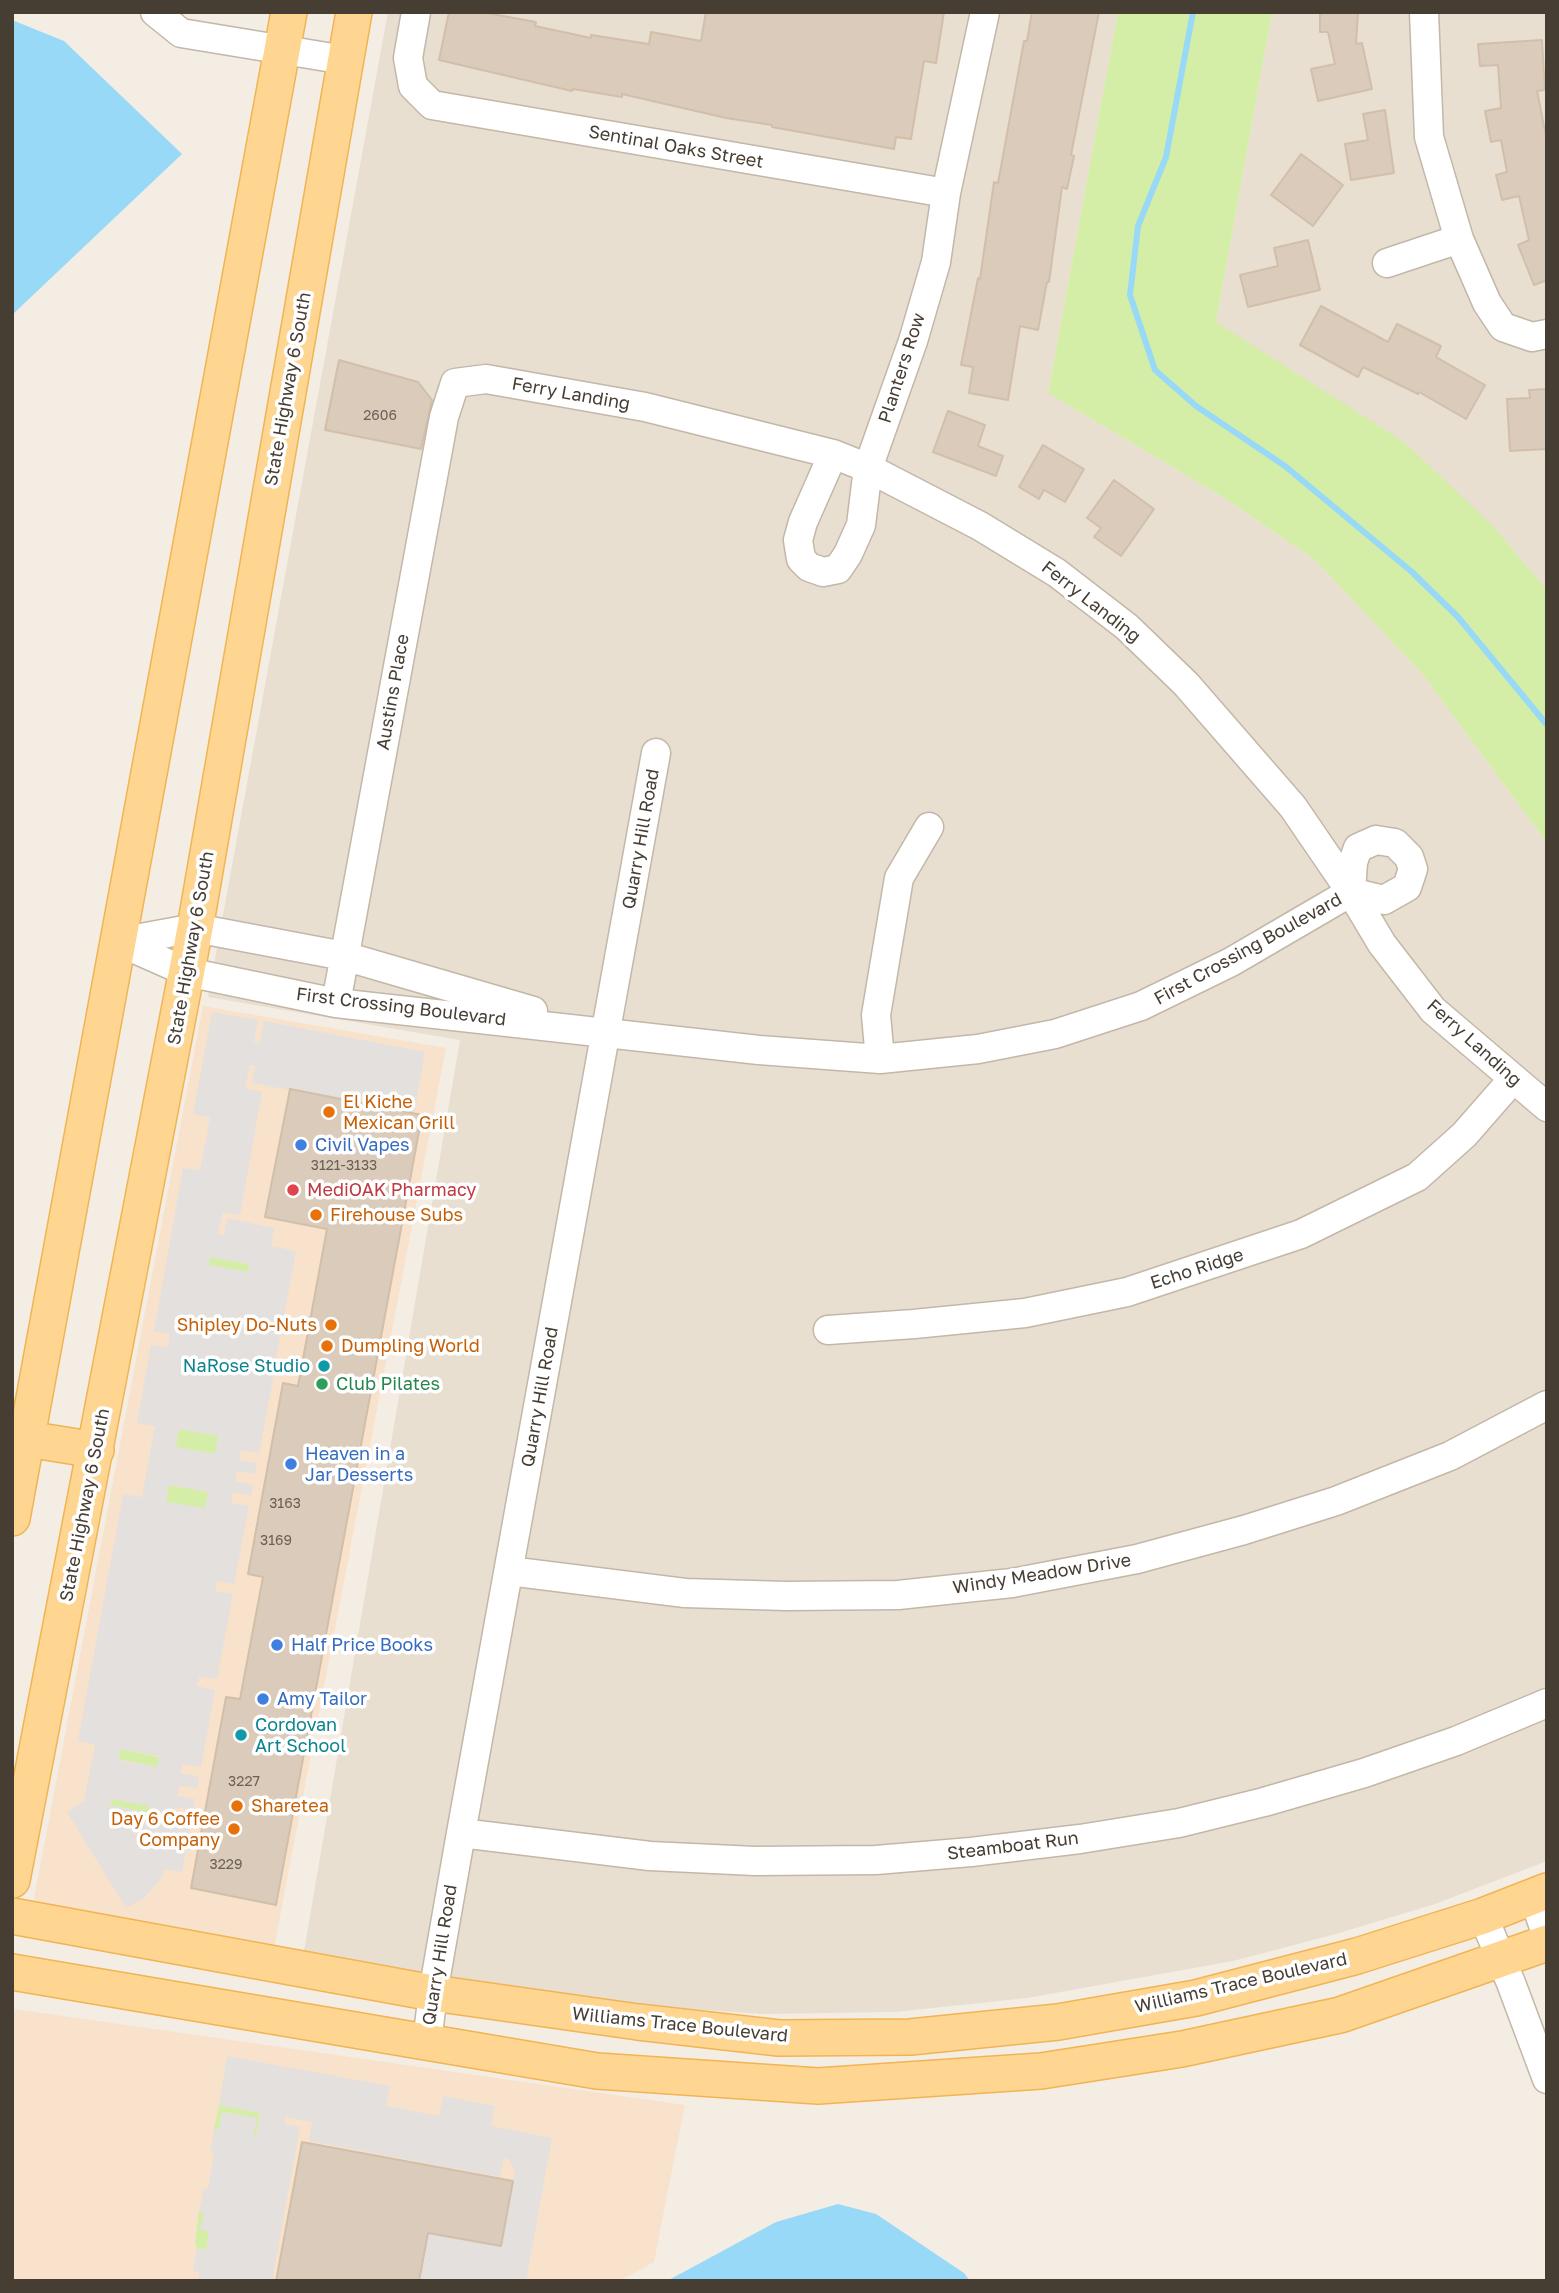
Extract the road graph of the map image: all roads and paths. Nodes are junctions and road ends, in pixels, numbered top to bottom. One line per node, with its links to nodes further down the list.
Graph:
1 (156, 12): 7 (street)
2 (289, 12): 7 (main road)
3 (354, 12): 8 (main road, State Highway 6 South)
4 (416, 12): 9 (street, Sentinal Oaks Street)
5 (985, 12): 9 (street, Planters Row)
6 (1424, 12): 10 (street)
7 (282, 49): 8 (street); 20 (main road)
8 (345, 60): 19 (main road, State Highway 6 South)
9 (946, 193): 15 (street, Planters Row)
10 (1459, 239): 11 (street); 12 (street)
11 (1387, 263)
12 (1547, 334)
13 (455, 383): 14 (street, Ferry Landing); 21 (street, Austins Place)
14 (833, 454): 15 (street, Ferry Landing); 15 (street, Planters Row)
15 (868, 468): 18 (street, Ferry Landing)
16 (656, 753): 24 (street, Quarry Hill Road)
17 (929, 827): 25 (street)
18 (1351, 892): 25 (street, First Crossing Boulevard); 26 (street, Ferry Landing)
19 (195, 928): 20 (street, First Crossing Boulevard); 21 (street, First Crossing Boulevard); 22 (main road, State Highway 6 South)
20 (118, 942): 22 (street, First Crossing Boulevard); 30 (main road)
21 (344, 956): 23 (street, Austins Place); 24 (street, First Crossing Boulevard)
22 (187, 972): 23 (street, First Crossing Boulevard); 31 (main road, State Highway 6 South)
23 (336, 1003): 24 (street, First Crossing Boulevard)
24 (606, 1032): 25 (street, First Crossing Boulevard); 33 (street, Quarry Hill Road)
25 (880, 1059)
26 (1513, 1079): 27 (street, Ferry Landing); 28 (street, Echo Ridge)
27 (1547, 1107)
28 (828, 1330)
29 (1547, 1405): 33 (street, Windy Meadow Drive)
30 (27, 1439): 31 (main road); 32 (main road)
31 (96, 1450): 36 (main road, State Highway 6 South)
32 (12, 1518)
33 (509, 1571): 35 (street, Quarry Hill Road)
34 (1547, 1703): 35 (street, Steamboat Run)
35 (461, 1833): 44 (street, Quarry Hill Road)
36 (12, 1880)
37 (1540, 1894): 39 (main road, Williams Trace Boulevard); 40 (street)
38 (12, 1916): 44 (main road, Williams Trace Boulevard)
39 (1483, 1916): 42 (street); 44 (main road, Williams Trace Boulevard)
40 (1547, 1936)
41 (1547, 1943): 42 (main road)
42 (1500, 1960): 45 (main road); 46 (street)
43 (12, 1972): 45 (main road)
44 (433, 1993): 45 (street, Quarry Hill Road)
45 (427, 2042)
46 (1547, 2079)

